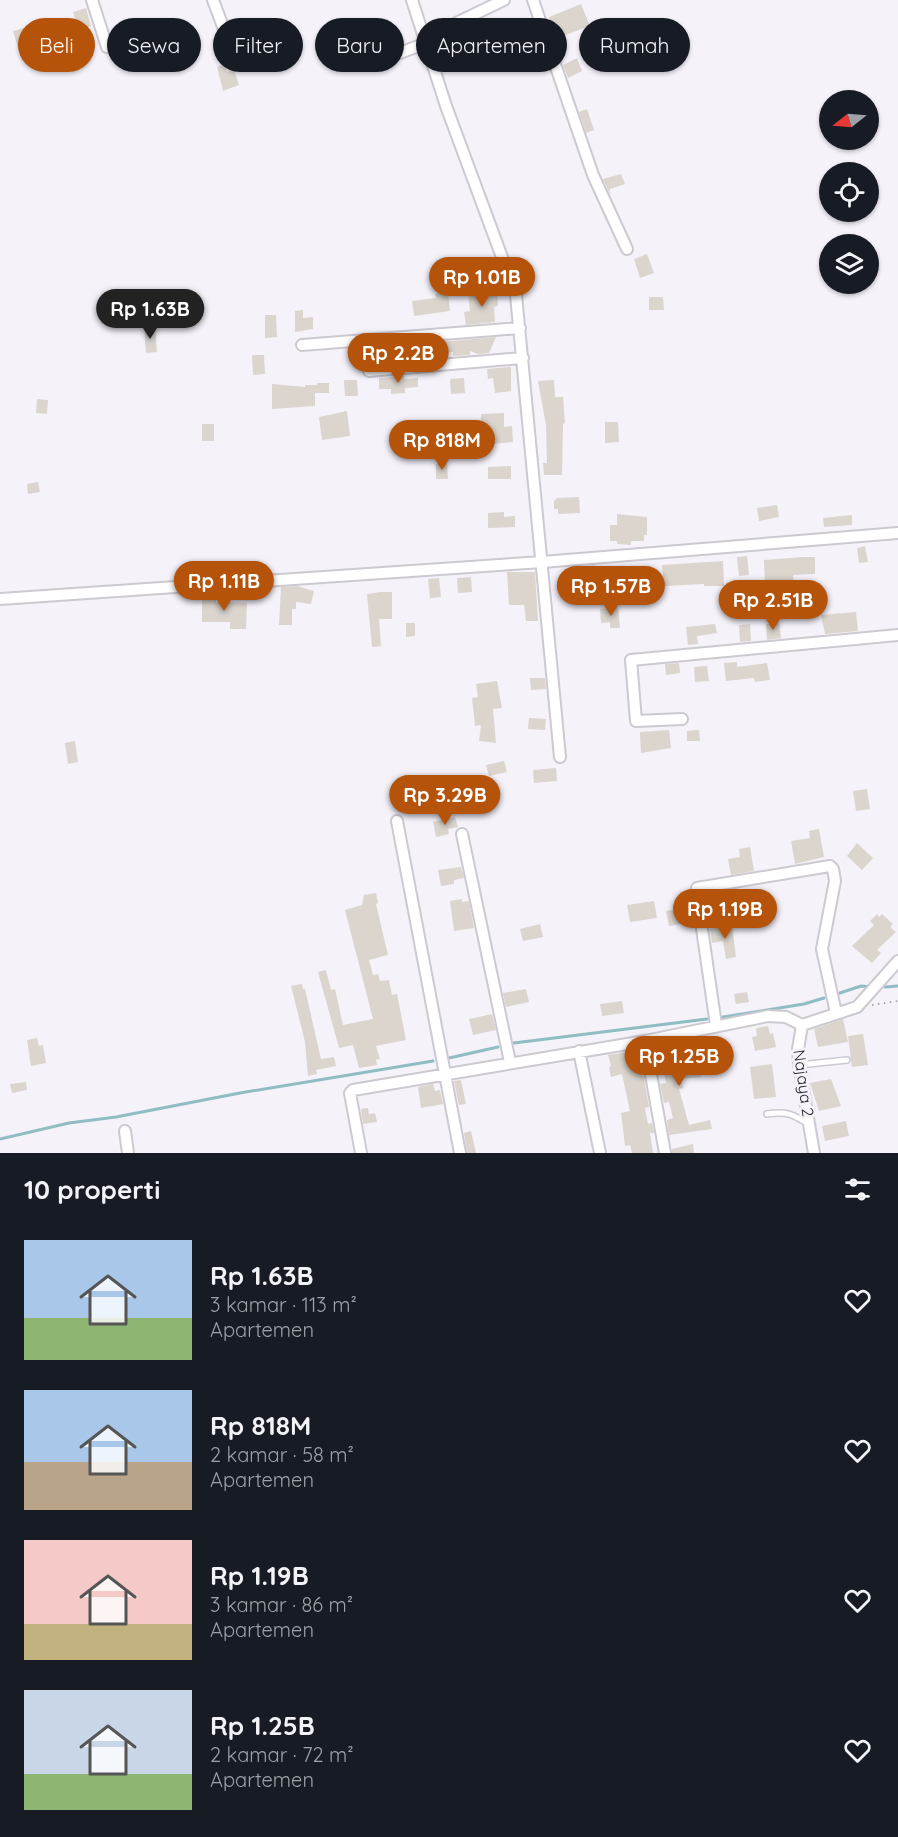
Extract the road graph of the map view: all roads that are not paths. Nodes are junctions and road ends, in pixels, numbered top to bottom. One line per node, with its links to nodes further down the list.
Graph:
1 (92, 0): 9 (street)
2 (213, 0): 6 (street)
3 (412, 0): 7 (street)
4 (504, 0): 8 (street)
5 (533, 0): 11 (street)
6 (220, 18)
7 (418, 18)
8 (470, 18)
9 (107, 47)
10 (436, 72): 12 (street)
11 (627, 249)
12 (520, 328): 13 (street); 14 (street)
13 (302, 345)
14 (523, 358): 15 (street); 17 (street)
15 (369, 371)
16 (898, 533): 17 (street)
17 (542, 562): 18 (street); 21 (street)
18 (0, 599)
19 (898, 634): 20 (street)
20 (682, 719)
21 (560, 757)
22 (397, 821): 35 (street)
23 (462, 834): 33 (street)
24 (697, 888): 27 (street)
25 (702, 928): 28 (street)
26 (898, 961): 27 (street, Najaya 2)
27 (836, 1013): 29 (street, Najaya 2)
28 (716, 1025): 29 (street); 30 (street)
29 (802, 1025): 34 (street, Najaya 2)
30 (645, 1041): 31 (street); 43 (street)
31 (579, 1051): 33 (street); 42 (street)
32 (847, 1060): 34 (lane)
33 (510, 1062): 35 (street)
34 (799, 1065): 37 (street, Najaya 2)
35 (444, 1076): 40 (street); 41 (street)
36 (767, 1114): 37 (lane)
37 (810, 1125): 44 (street, Najaya 2)
38 (125, 1131): 39 (street)
39 (128, 1153)
40 (361, 1153)
41 (460, 1153)
42 (600, 1153)
43 (665, 1153)
44 (814, 1153)

